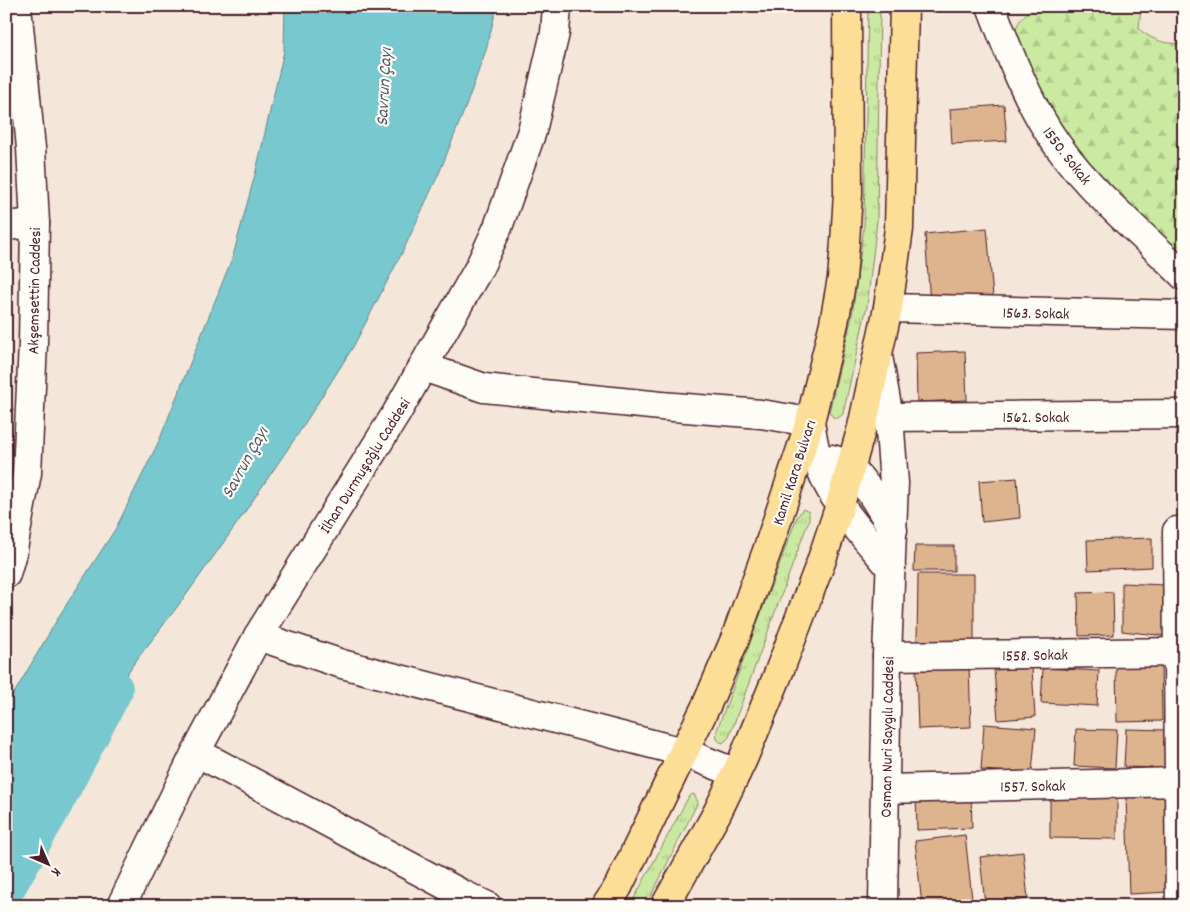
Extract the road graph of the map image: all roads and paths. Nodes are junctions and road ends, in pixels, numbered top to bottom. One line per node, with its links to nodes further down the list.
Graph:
1 (17, 6): 6 (street, Akşemsettin Caddesi)
2 (557, 6): 12 (street, İlhan Durmuşoğlu Caddesi)
3 (847, 6): 15 (main road, Kamil Kara Bulvarı)
4 (904, 6): 9 (main road)
5 (991, 6): 8 (street, 1550. Sokak)
6 (35, 223): 7 (street); 23 (street, Akşemsettin Caddesi)
7 (6, 226)
8 (1184, 276)
9 (888, 308): 10 (street, 1563. Sokak); 11 (main road)
10 (1184, 315)
11 (878, 356): 14 (street, Osman Nuri Saygılı Caddesi); 17 (main road)
12 (424, 367): 15 (street); 24 (street, İlhan Durmuşoğlu Caddesi)
13 (1184, 414): 14 (street, 1562. Sokak)
14 (889, 417): 20 (street, Osman Nuri Saygılı Caddesi)
15 (810, 422): 16 (street); 18 (main road, Kamil Kara Bulvarı)
16 (818, 459): 17 (street); 18 (street); 19 (street)
17 (850, 468): 19 (main road); 20 (street)
18 (786, 494): 28 (main road, Kamil Kara Bulvarı)
19 (840, 505): 22 (street); 29 (main road)
20 (893, 530): 22 (street, Osman Nuri Saygılı Caddesi)
21 (1177, 530): 25 (street)
22 (891, 568): 26 (street, Osman Nuri Saygılı Caddesi)
23 (6, 574)
24 (258, 636): 27 (street, İlhan Durmuşoğlu Caddesi); 28 (street)
25 (1181, 652): 26 (street, 1558. Sokak); 30 (street)
26 (887, 656): 31 (street, Osman Nuri Saygılı Caddesi)
27 (196, 752): 32 (street, İlhan Durmuşoğlu Caddesi); 33 (street)
28 (682, 752): 29 (street); 34 (main road, Kamil Kara Bulvarı)
29 (736, 773): 35 (main road)
30 (1180, 782): 31 (street, 1557. Sokak); 37 (street)
31 (885, 789): 36 (street, Osman Nuri Saygılı Caddesi)
32 (121, 906)
33 (487, 906)
34 (606, 906)
35 (665, 906)
36 (883, 906)
37 (1180, 906)

